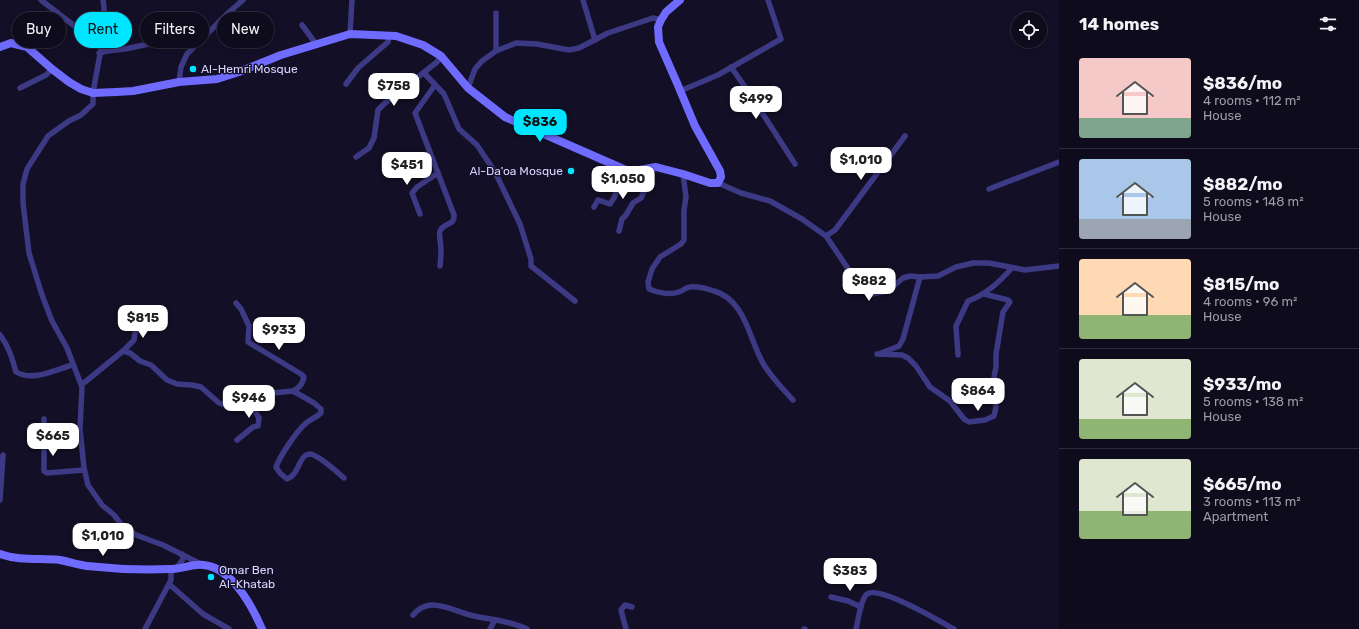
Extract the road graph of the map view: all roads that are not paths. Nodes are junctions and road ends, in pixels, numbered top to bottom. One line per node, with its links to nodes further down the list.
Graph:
1 (41, 0): 12 (street)
2 (103, 0): 8 (street)
3 (243, 0): 26 (street)
4 (352, 0): 13 (street)
5 (582, 0): 15 (street)
6 (680, 0): 10 (street)
7 (768, 0): 23 (street)
8 (104, 12)
9 (496, 13): 20 (street)
10 (661, 20): 15 (street); 31 (street)
11 (302, 25): 16 (street)
12 (74, 26)
13 (350, 34): 14 (street); 16 (street)
14 (388, 36): 22 (street); 27 (street)
15 (595, 40): 20 (street)
16 (316, 44): 26 (street)
17 (140, 46): 21 (street)
18 (0, 47): 24 (street)
19 (100, 48): 21 (street)
20 (496, 51): 30 (street)
21 (99, 53): 32 (street)
22 (441, 56): 25 (street); 30 (street)
23 (731, 67): 31 (street); 36 (street)
24 (52, 69): 29 (street); 32 (street)
25 (424, 73): 28 (street); 34 (street)
26 (179, 82): 32 (street)
27 (346, 84)
28 (435, 85): 39 (street); 52 (street)
29 (20, 88)
30 (468, 88): 37 (street)
31 (680, 91): 41 (street)
32 (93, 93): 58 (street)
33 (905, 136): 46 (street)
34 (356, 157)
35 (1059, 162): 42 (street)
36 (795, 164)
37 (624, 170): 38 (street); 43 (street)
38 (639, 170): 40 (street); 45 (street)
39 (438, 173): 44 (street); 47 (street)
40 (683, 174): 41 (street); 62 (street)
41 (718, 183): 46 (street)
42 (989, 189)
43 (594, 207)
44 (420, 214)
45 (619, 232)
46 (826, 236): 50 (street)
47 (440, 266)
48 (1059, 266): 49 (street)
49 (1012, 268): 50 (street); 51 (street)
50 (920, 277): 51 (street)
51 (984, 294): 57 (street)
52 (575, 301)
53 (236, 303): 60 (street)
54 (142, 314): 56 (street)
55 (0, 335): 58 (street)
56 (123, 352): 59 (street); 61 (street)
57 (958, 355)
58 (72, 365): 59 (street)
59 (81, 384): 66 (street)
60 (294, 391): 61 (street); 67 (street)
61 (245, 395): 64 (street)
62 (793, 400)
63 (44, 419): 66 (street)
64 (237, 440)
65 (3, 455): 68 (street)
66 (84, 470): 70 (street)
67 (344, 478)
68 (0, 500)
69 (0, 554): 72 (street)
70 (182, 554): 71 (street); 72 (street)
71 (203, 565): 72 (street); 81 (street)
72 (174, 569): 73 (street)
73 (169, 584): 79 (street); 80 (street)
74 (831, 597): 76 (street)
75 (632, 607): 84 (street)
76 (861, 607): 85 (street); 86 (street)
77 (413, 615): 78 (street)
78 (495, 620): 82 (street); 83 (street)
79 (144, 629)
80 (229, 629)
81 (262, 629)
82 (490, 629)
83 (527, 629)
84 (626, 629)
85 (856, 629)
86 (954, 629)

